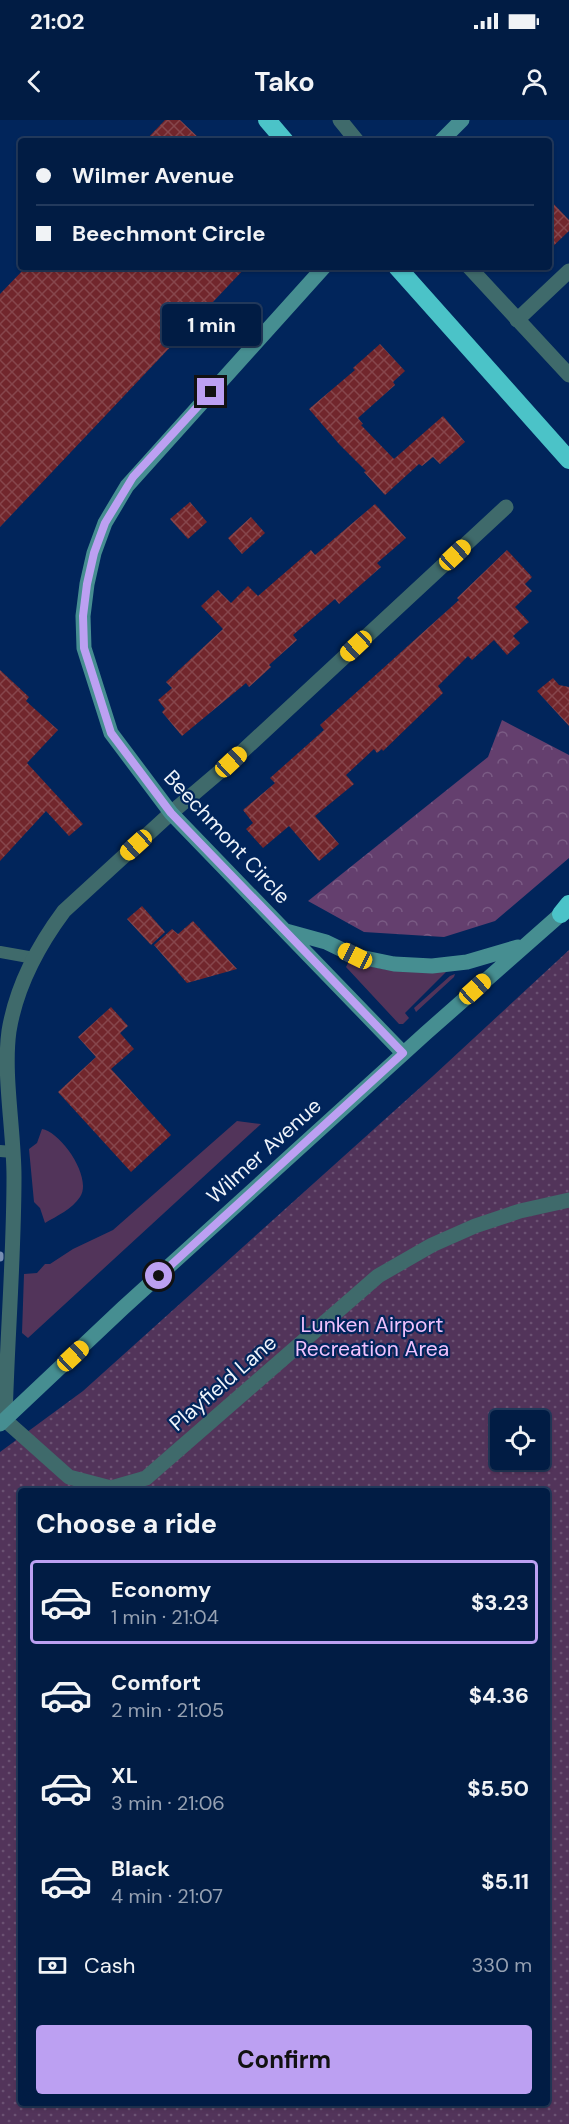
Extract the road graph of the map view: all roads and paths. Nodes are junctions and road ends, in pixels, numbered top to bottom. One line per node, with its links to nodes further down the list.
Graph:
1 (267, 120): 4 (highway)
2 (340, 120): 5 (street)
3 (462, 120): 6 (street)
4 (282, 138)
5 (355, 138)
6 (444, 138)
7 (321, 270): 15 (street, Beechmont Circle)
8 (400, 270): 13 (highway)
9 (472, 270): 11 (street)
10 (569, 271): 11 (street)
11 (518, 320): 12 (street)
12 (569, 375)
13 (569, 459)
14 (506, 507): 15 (street)
15 (171, 813): 17 (street, Beechmont Circle); 20 (street)
16 (566, 909): 18 (street, Wilmer Avenue)
17 (285, 931): 18 (street); 22 (street, Beechmont Circle)
18 (524, 945): 22 (street, Wilmer Avenue)
19 (0, 951): 20 (lane)
20 (34, 958): 21 (street)
21 (5, 1030): 23 (street)
22 (403, 1053): 25 (street, Wilmer Avenue)
23 (6, 1152): 25 (street)
24 (569, 1200): 25 (street, Playfield Lane)
25 (3, 1422)

